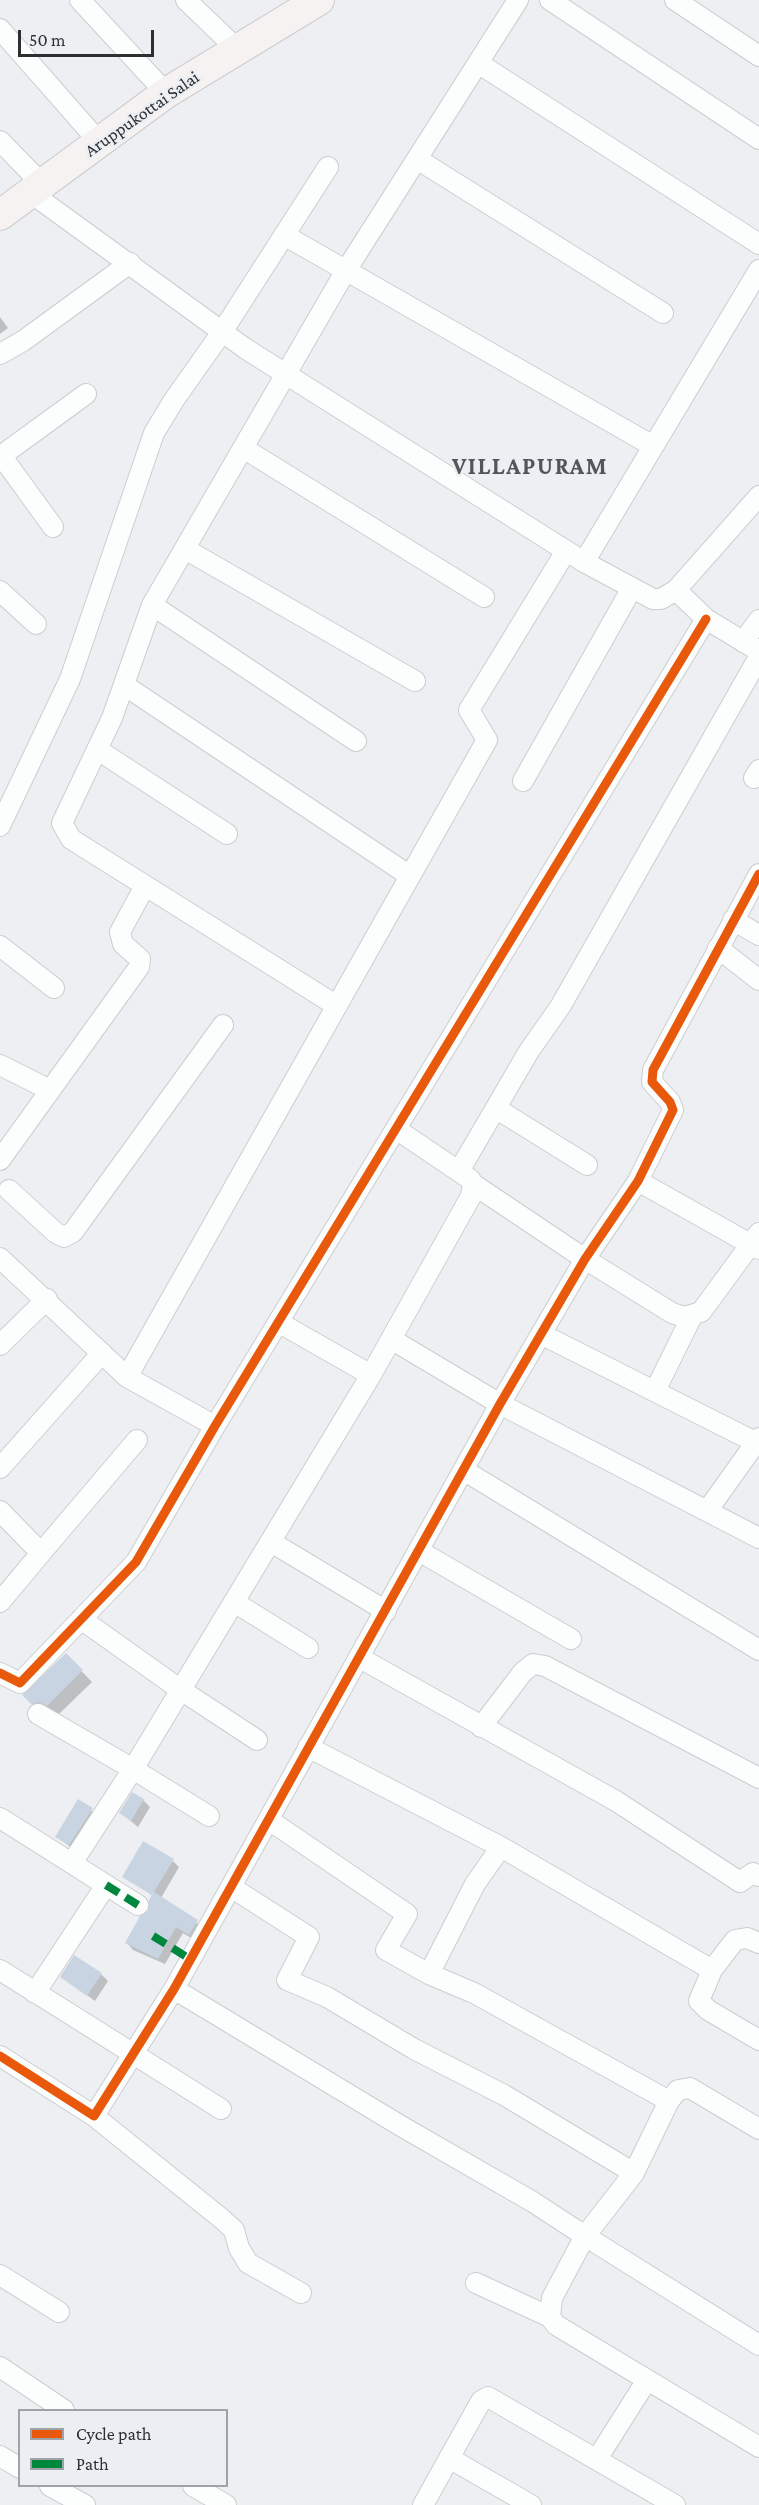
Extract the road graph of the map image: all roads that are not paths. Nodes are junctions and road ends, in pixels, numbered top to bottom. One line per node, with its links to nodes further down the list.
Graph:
1 (80, 0): 11 (street)
2 (186, 0): 8 (street)
3 (518, 0): 10 (street)
4 (550, 0): 12 (street)
5 (675, 0): 9 (street)
6 (302, 4): 8 (main road, Aruppukottai Salai)
7 (0, 29): 14 (street)
8 (238, 50): 11 (main road, Aruppukottai Salai)
9 (759, 56)
10 (478, 63): 15 (street); 20 (street)
11 (165, 93): 14 (main road, Aruppukottai Salai)
12 (759, 138)
13 (0, 141): 17 (street)
14 (100, 143): 17 (main road, Aruppukottai Salai)
15 (417, 159): 23 (street); 24 (street)
16 (327, 167): 19 (street)
17 (37, 189): 18 (main road, Aruppukottai Salai); 21 (street)
18 (0, 215)
19 (284, 235): 23 (street); 25 (street)
20 (759, 244)
21 (130, 263): 25 (street); 26 (street)
22 (759, 270): 29 (street)
23 (345, 272): 27 (street); 29 (street)
24 (663, 313)
25 (222, 332): 27 (street); 52 (street)
26 (0, 354)
27 (286, 374): 30 (street); 35 (street)
28 (86, 394): 31 (street)
29 (653, 446): 36 (street)
30 (243, 448): 34 (street); 40 (street)
31 (1, 455): 33 (street)
32 (759, 495): 38 (street)
33 (53, 527)
34 (185, 549): 41 (street); 47 (street)
35 (566, 552): 36 (street); 55 (street)
36 (584, 562): 37 (street)
37 (632, 588): 38 (street); 51 (street)
38 (676, 590): 42 (street)
39 (0, 591): 44 (street)
40 (484, 597)
41 (153, 605): 48 (street); 49 (street)
42 (706, 620): 45 (street); 68 (street)
43 (759, 620): 45 (street)
44 (36, 624)
45 (751, 646)
46 (759, 657): 67 (street)
47 (415, 681)
48 (124, 685): 50 (street); 55 (street)
49 (356, 741)
50 (98, 750): 53 (street); 56 (street)
51 (523, 781)
52 (0, 826)
53 (227, 834)
54 (759, 874): 57 (street)
55 (410, 876): 63 (street)
56 (145, 886): 63 (street); 66 (street)
57 (733, 920): 58 (street); 60 (street)
58 (759, 935)
59 (0, 946): 62 (street)
60 (718, 948): 61 (street); 72 (street)
61 (759, 980)
62 (54, 987)
63 (337, 1006): 85 (street)
64 (223, 1025): 73 (street)
65 (0, 1065): 66 (street)
66 (50, 1090): 69 (street)
67 (497, 1109): 70 (street); 71 (street)
68 (396, 1129): 71 (street); 79 (street)
69 (0, 1160)
70 (587, 1165)
71 (466, 1177): 76 (street); 81 (street)
72 (638, 1181): 74 (street); 76 (street)
73 (3, 1189)
74 (756, 1242): 78 (street)
75 (0, 1258): 77 (street)
76 (585, 1259): 78 (street); 80 (street)
77 (47, 1299): 82 (street); 83 (street)
78 (692, 1316): 86 (street)
79 (278, 1322): 84 (street); 88 (street)
80 (541, 1334): 86 (street); 87 (street)
81 (391, 1339): 84 (street); 87 (street)
82 (0, 1345)
83 (102, 1353): 85 (street); 91 (street)
84 (371, 1376): 96 (street)
85 (127, 1377): 88 (street)
86 (656, 1391): 90 (street)
87 (500, 1404): 92 (street); 94 (street)
88 (215, 1426): 102 (street)
89 (137, 1440): 98 (street)
90 (758, 1442): 94 (street)
91 (0, 1468)
92 (465, 1471): 97 (street); 105 (street)
93 (0, 1511): 98 (street)
94 (707, 1511): 95 (street)
95 (759, 1538)
96 (271, 1542): 100 (street); 101 (street)
97 (419, 1551): 101 (street); 103 (street)
98 (41, 1553): 99 (street)
99 (0, 1602)
100 (234, 1602): 104 (street); 108 (street)
101 (386, 1611): 106 (street)
102 (81, 1619): 107 (street); 108 (street)
103 (571, 1639)
104 (308, 1648)
105 (759, 1650)
106 (360, 1658): 110 (street); 112 (street)
107 (0, 1673)
108 (181, 1690): 111 (street); 113 (street)
109 (38, 1714): 113 (street)
110 (482, 1727): 114 (street); 120 (street)
111 (257, 1740)
112 (308, 1747): 117 (street); 118 (street)
113 (133, 1769): 115 (street); 119 (street)
114 (759, 1778)
115 (209, 1816)
116 (0, 1818): 119 (street)
117 (269, 1820): 122 (street); 127 (street)
118 (501, 1847): 126 (street); 127 (street)
119 (72, 1863): 121 (street)
120 (759, 1876)
121 (106, 1885): 123 (street); 129 (street)
122 (231, 1887): 128 (street); 137 (street)
123 (138, 1905)
124 (759, 1943): 126 (street)
125 (0, 1970): 129 (street)
126 (712, 1970): 130 (street)
127 (429, 1974): 133 (street)
128 (174, 1989): 132 (street); 138 (street)
129 (35, 1993): 132 (street)
130 (759, 2040)
131 (0, 2056): 135 (street)
132 (133, 2056): 134 (street); 135 (street)
133 (669, 2101): 136 (street); 137 (street)
134 (221, 2109)
135 (94, 2116): 141 (street)
136 (759, 2129)
137 (634, 2173): 138 (street)
138 (585, 2236): 143 (street); 144 (street)
139 (0, 2275): 142 (street)
140 (476, 2283): 143 (street)
141 (301, 2293)
142 (59, 2312)
143 (550, 2318): 146 (street)
144 (759, 2345)
145 (0, 2367): 147 (street)
146 (647, 2380): 148 (street); 151 (street)
147 (63, 2409)
148 (758, 2443)
149 (0, 2456): 152 (street)
150 (449, 2458): 151 (street); 157 (street); 158 (street)
151 (597, 2459): 159 (street)
152 (18, 2467)
153 (52, 2487): 155 (street)
154 (195, 2487): 156 (street)
155 (85, 2505)
156 (226, 2505)
157 (423, 2505)
158 (531, 2505)
159 (675, 2505)

